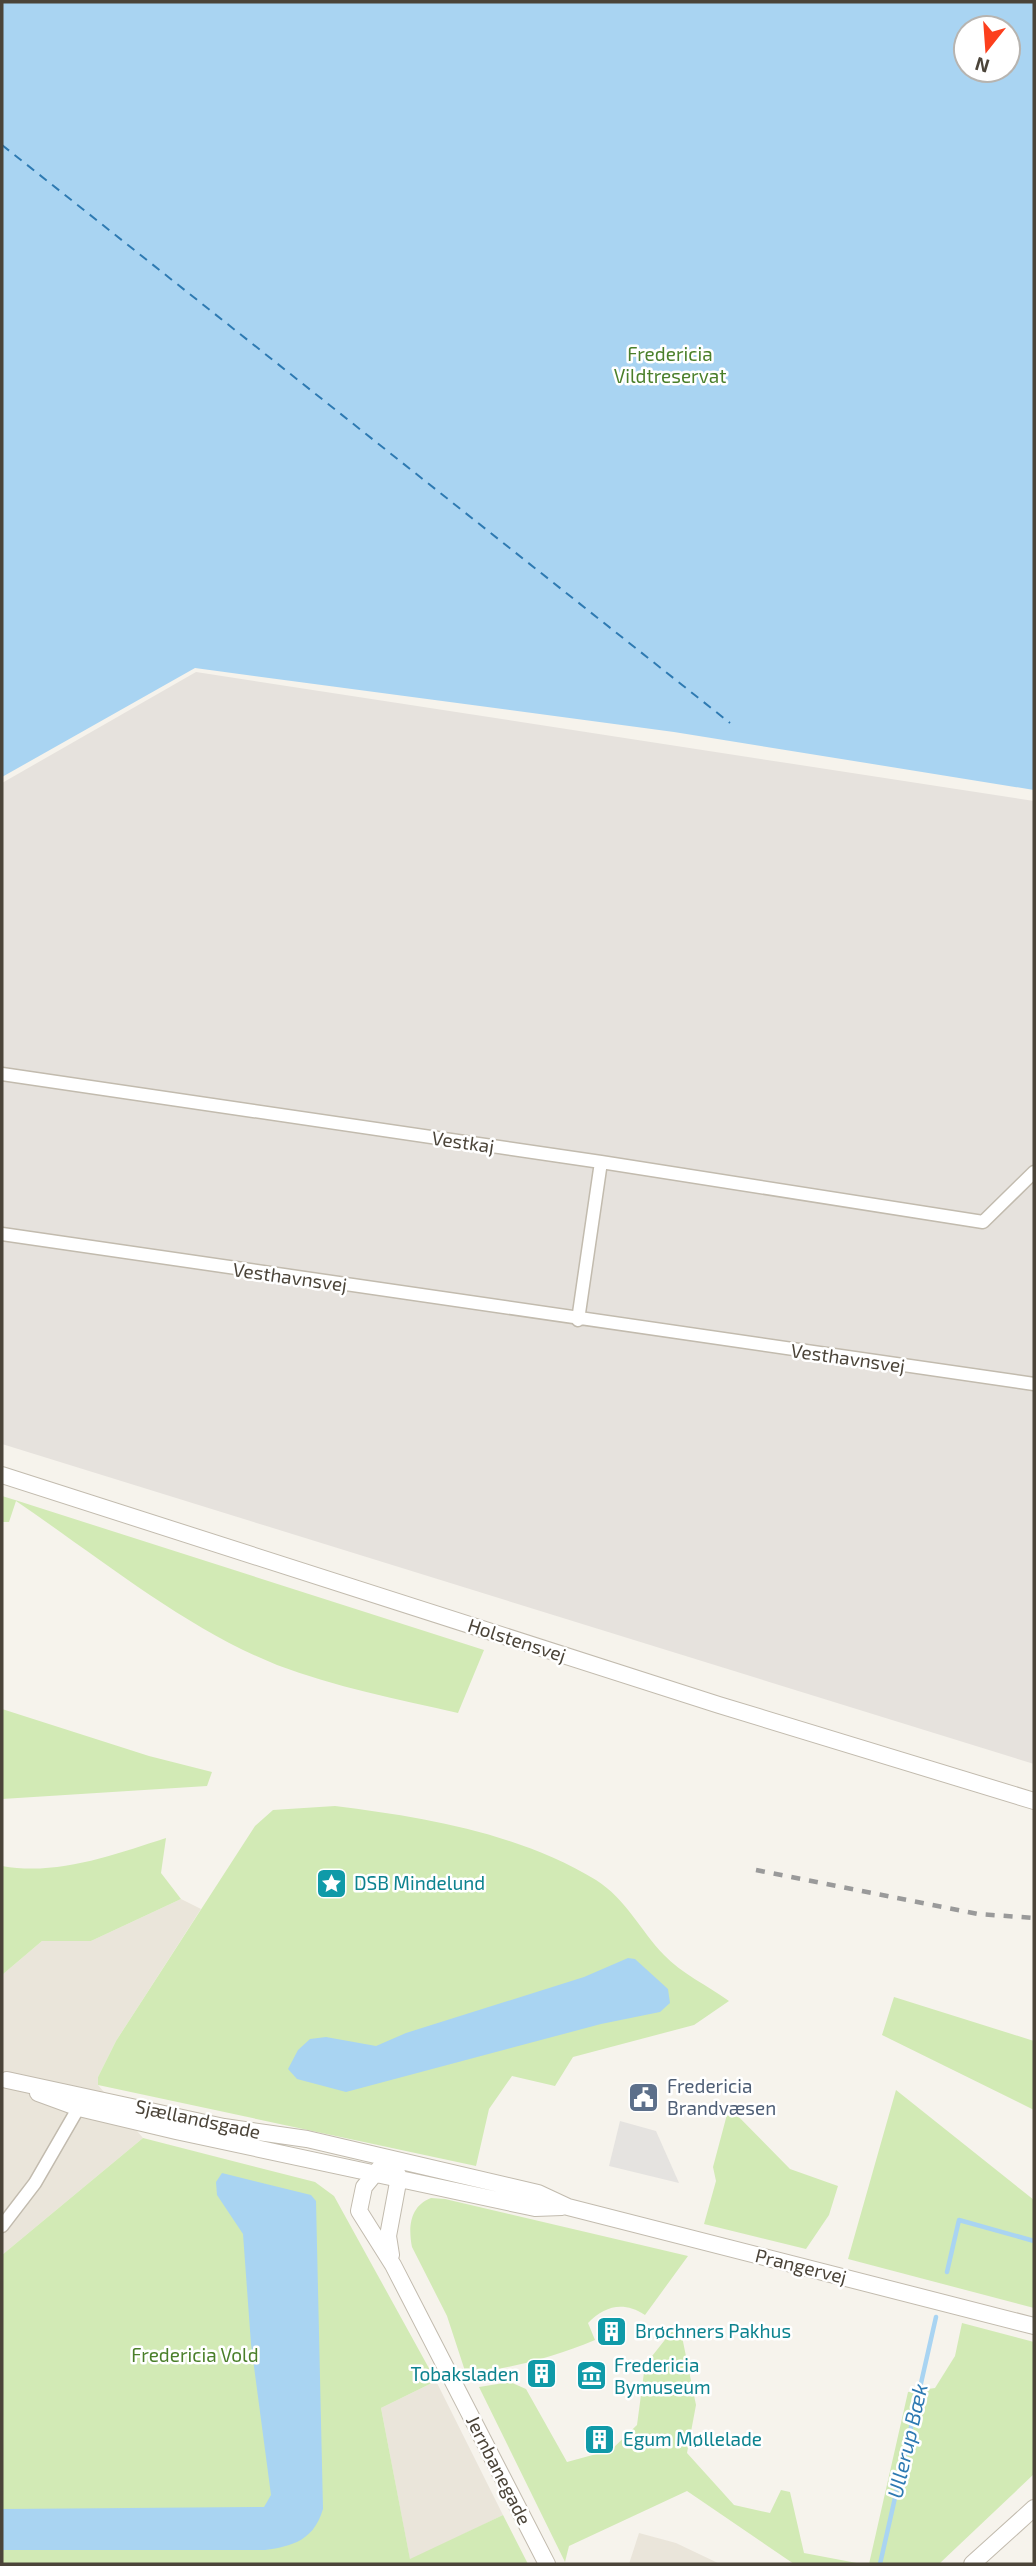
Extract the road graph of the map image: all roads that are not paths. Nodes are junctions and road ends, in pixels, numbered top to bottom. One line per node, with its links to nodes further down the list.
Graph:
1 (2, 1074): 2 (street, Vestkaj)
2 (601, 1162): 3 (street, Vestkaj); 5 (street)
3 (1034, 1172)
4 (2, 1234): 5 (street, Vesthavnsvej)
5 (578, 1320): 6 (street, Vesthavnsvej)
6 (1034, 1384)
7 (2, 1475): 8 (street, Holstensvej)
8 (1034, 1801)
9 (4, 2080): 10 (street, Sjællandsgade)
10 (82, 2101): 11 (street, Sjællandsgade); 12 (street, Sjællandsgade); 15 (street)
11 (389, 2158): 12 (street, Jernbanegade); 13 (street); 14 (street, Prangervej)
12 (374, 2171): 13 (street, Sjællandsgade); 16 (street, Jernbanegade)
13 (399, 2177): 14 (street, Prangervej); 16 (street, Jernbanegade)
14 (568, 2207): 17 (street, Prangervej)
15 (2, 2227)
16 (393, 2265): 19 (street, Jernbanegade)
17 (1034, 2326)
18 (1034, 2508): 20 (street)
19 (547, 2564)
20 (972, 2564)

